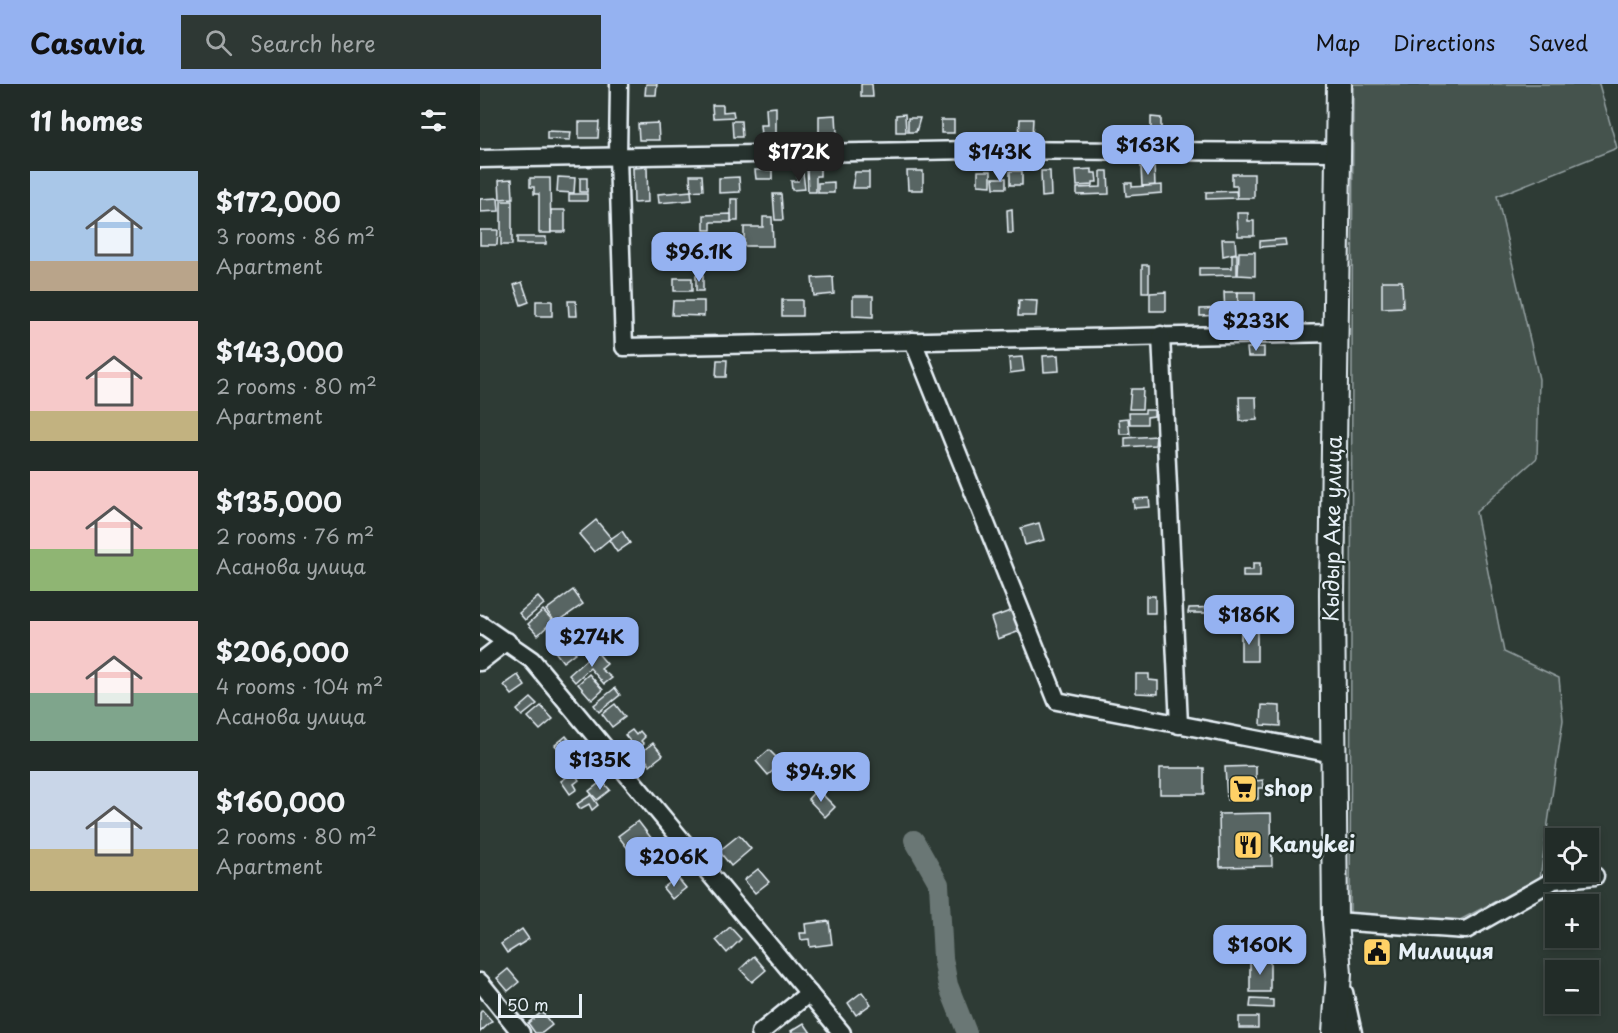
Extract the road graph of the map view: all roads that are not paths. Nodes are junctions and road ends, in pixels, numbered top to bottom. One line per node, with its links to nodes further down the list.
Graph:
1 (619, 84): 4 (street)
2 (1339, 84): 3 (highway, Кыдыр Аке улица)
3 (1339, 152): 4 (street); 6 (highway, Кыдыр Аке улица)
4 (618, 157): 5 (street); 8 (street)
5 (480, 159)
6 (1336, 333): 7 (street); 13 (highway, Кыдыр Аке улица)
7 (1161, 335): 8 (street); 12 (street)
8 (913, 341): 12 (street)
9 (480, 624): 10 (street)
10 (507, 640): 11 (street); 18 (street)
11 (480, 662)
12 (1179, 724): 13 (street)
13 (1334, 754): 15 (highway, Кыдыр Аке улица)
14 (1550, 882): 15 (street)
15 (1335, 921): 16 (highway, Кыдыр Аке улица)
16 (1339, 974): 22 (highway, Кыдыр Аке улица); 23 (street)
17 (480, 982): 19 (street)
18 (809, 993): 20 (street); 21 (street)
19 (521, 1033)
20 (760, 1033)
21 (842, 1033)
22 (1335, 1033)
23 (1353, 1033)

